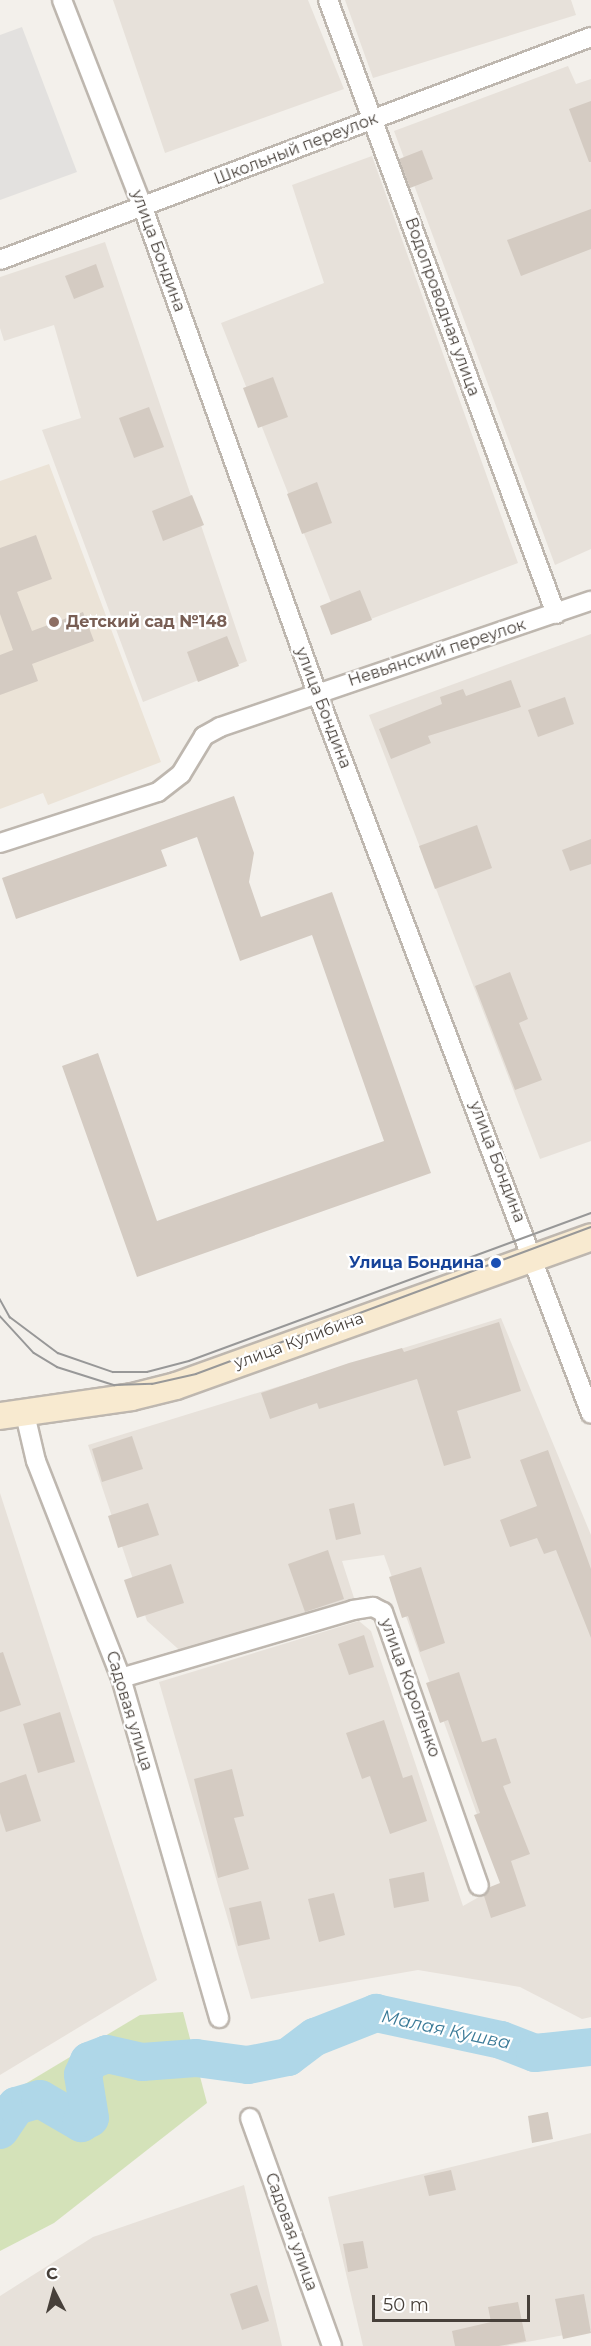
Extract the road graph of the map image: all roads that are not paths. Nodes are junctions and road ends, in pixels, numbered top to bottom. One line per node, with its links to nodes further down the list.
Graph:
1 (62, 0): 5 (street, улица Бондина)
2 (328, 0): 4 (street, Водопроводная улица)
3 (591, 37): 4 (street, Школьный переулок)
4 (373, 120): 5 (street, Школьный переулок); 8 (street, Водопроводная улица)
5 (143, 208): 6 (street, Школьный переулок); 9 (street, улица Бондина)
6 (0, 260)
7 (591, 601): 8 (street, Невьянский переулок)
8 (556, 614): 9 (street, Невьянский переулок)
9 (317, 693): 10 (street, Невьянский переулок); 12 (street, улица Бондина)
10 (0, 843)
11 (591, 1237): 12 (main road, улица Кулибина)
12 (534, 1257): 13 (main road, улица Кулибина); 14 (street, улица Бондина)
13 (12, 1413): 15 (street, Садовая улица)
14 (591, 1414)
15 (121, 1678): 16 (street, улица Короленко); 17 (street, Садовая улица)
16 (479, 1886)
17 (219, 2018)
18 (250, 2118): 19 (street, Садовая улица)
19 (332, 2346)

